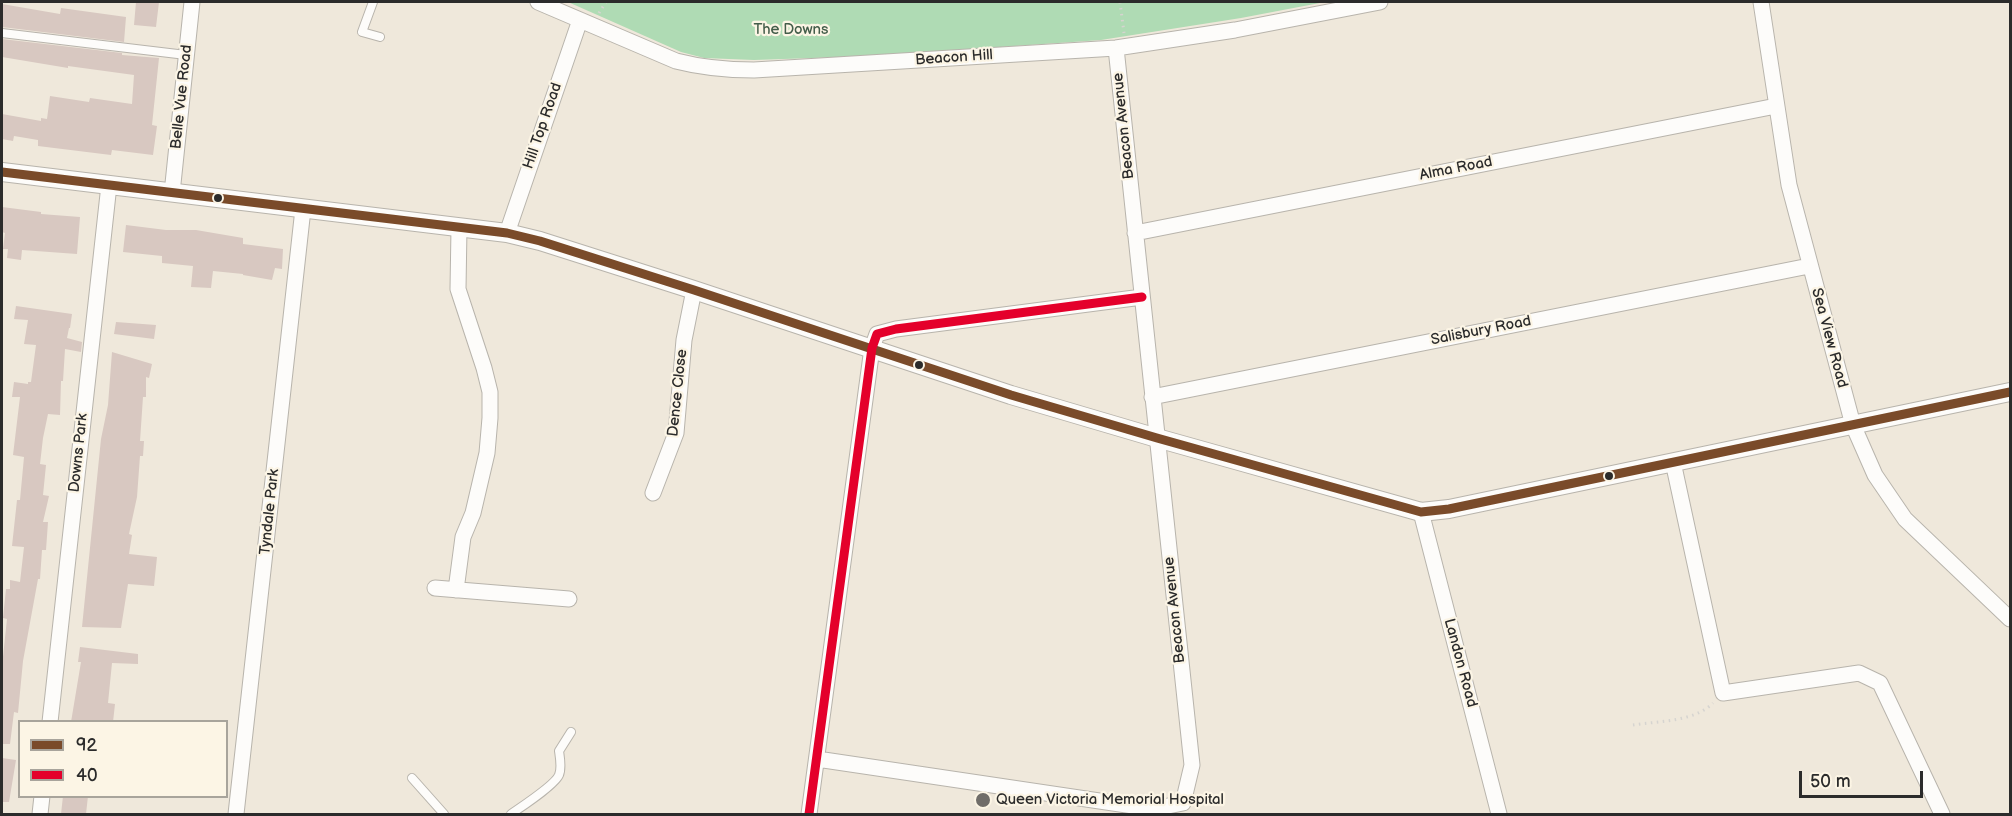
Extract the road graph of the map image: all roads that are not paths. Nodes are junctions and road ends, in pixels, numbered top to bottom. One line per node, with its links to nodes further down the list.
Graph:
1 (192, 2): 10 (street, Belle Vue Road)
2 (373, 2): 8 (lane)
3 (538, 2): 6 (street, Beacon Hill)
4 (1380, 2): 9 (street, Beacon Hill)
5 (1761, 2): 11 (street, Sea View Road)
6 (580, 20): 9 (street, Beacon Hill); 17 (street, Hill Top Road)
7 (2, 33): 10 (lane)
8 (380, 37)
9 (1121, 47): 18 (street, Beacon Avenue)
10 (186, 55): 14 (street, Belle Vue Road)
11 (1776, 105): 18 (street, Alma Road); 19 (street, Sea View Road)
12 (2, 172): 13 (street)
13 (109, 185): 14 (street); 34 (street, Downs Park)
14 (171, 193): 15 (street)
15 (303, 209): 16 (street); 40 (street, Tyndale Park)
16 (459, 228): 17 (street); 31 (street)
17 (507, 233): 20 (street)
18 (1135, 233): 21 (street, Beacon Avenue)
19 (1809, 266): 24 (street, Salisbury Road); 25 (street, Sea View Road)
20 (694, 290): 22 (street); 28 (street, Dence Close)
21 (1142, 297): 22 (street); 24 (street, Beacon Avenue)
22 (872, 348): 26 (street); 36 (street)
23 (2010, 392): 25 (street)
24 (1152, 397): 26 (street, Beacon Avenue)
25 (1853, 426): 27 (street); 33 (street, Sea View Road)
26 (1157, 438): 29 (street); 36 (street, Beacon Avenue)
27 (1673, 462): 29 (street); 45 (street)
28 (653, 493)
29 (1421, 512): 44 (street, Landon Road)
30 (435, 588): 31 (street)
31 (456, 590): 32 (street)
32 (569, 599)
33 (2010, 620)
34 (50, 720)
35 (571, 732): 42 (lane)
36 (817, 759): 43 (street)
37 (412, 778): 41 (lane)
38 (42, 798): 39 (street)
39 (40, 814)
40 (236, 814)
41 (444, 814)
42 (511, 814)
43 (809, 814)
44 (1499, 814)
45 (1942, 814)

